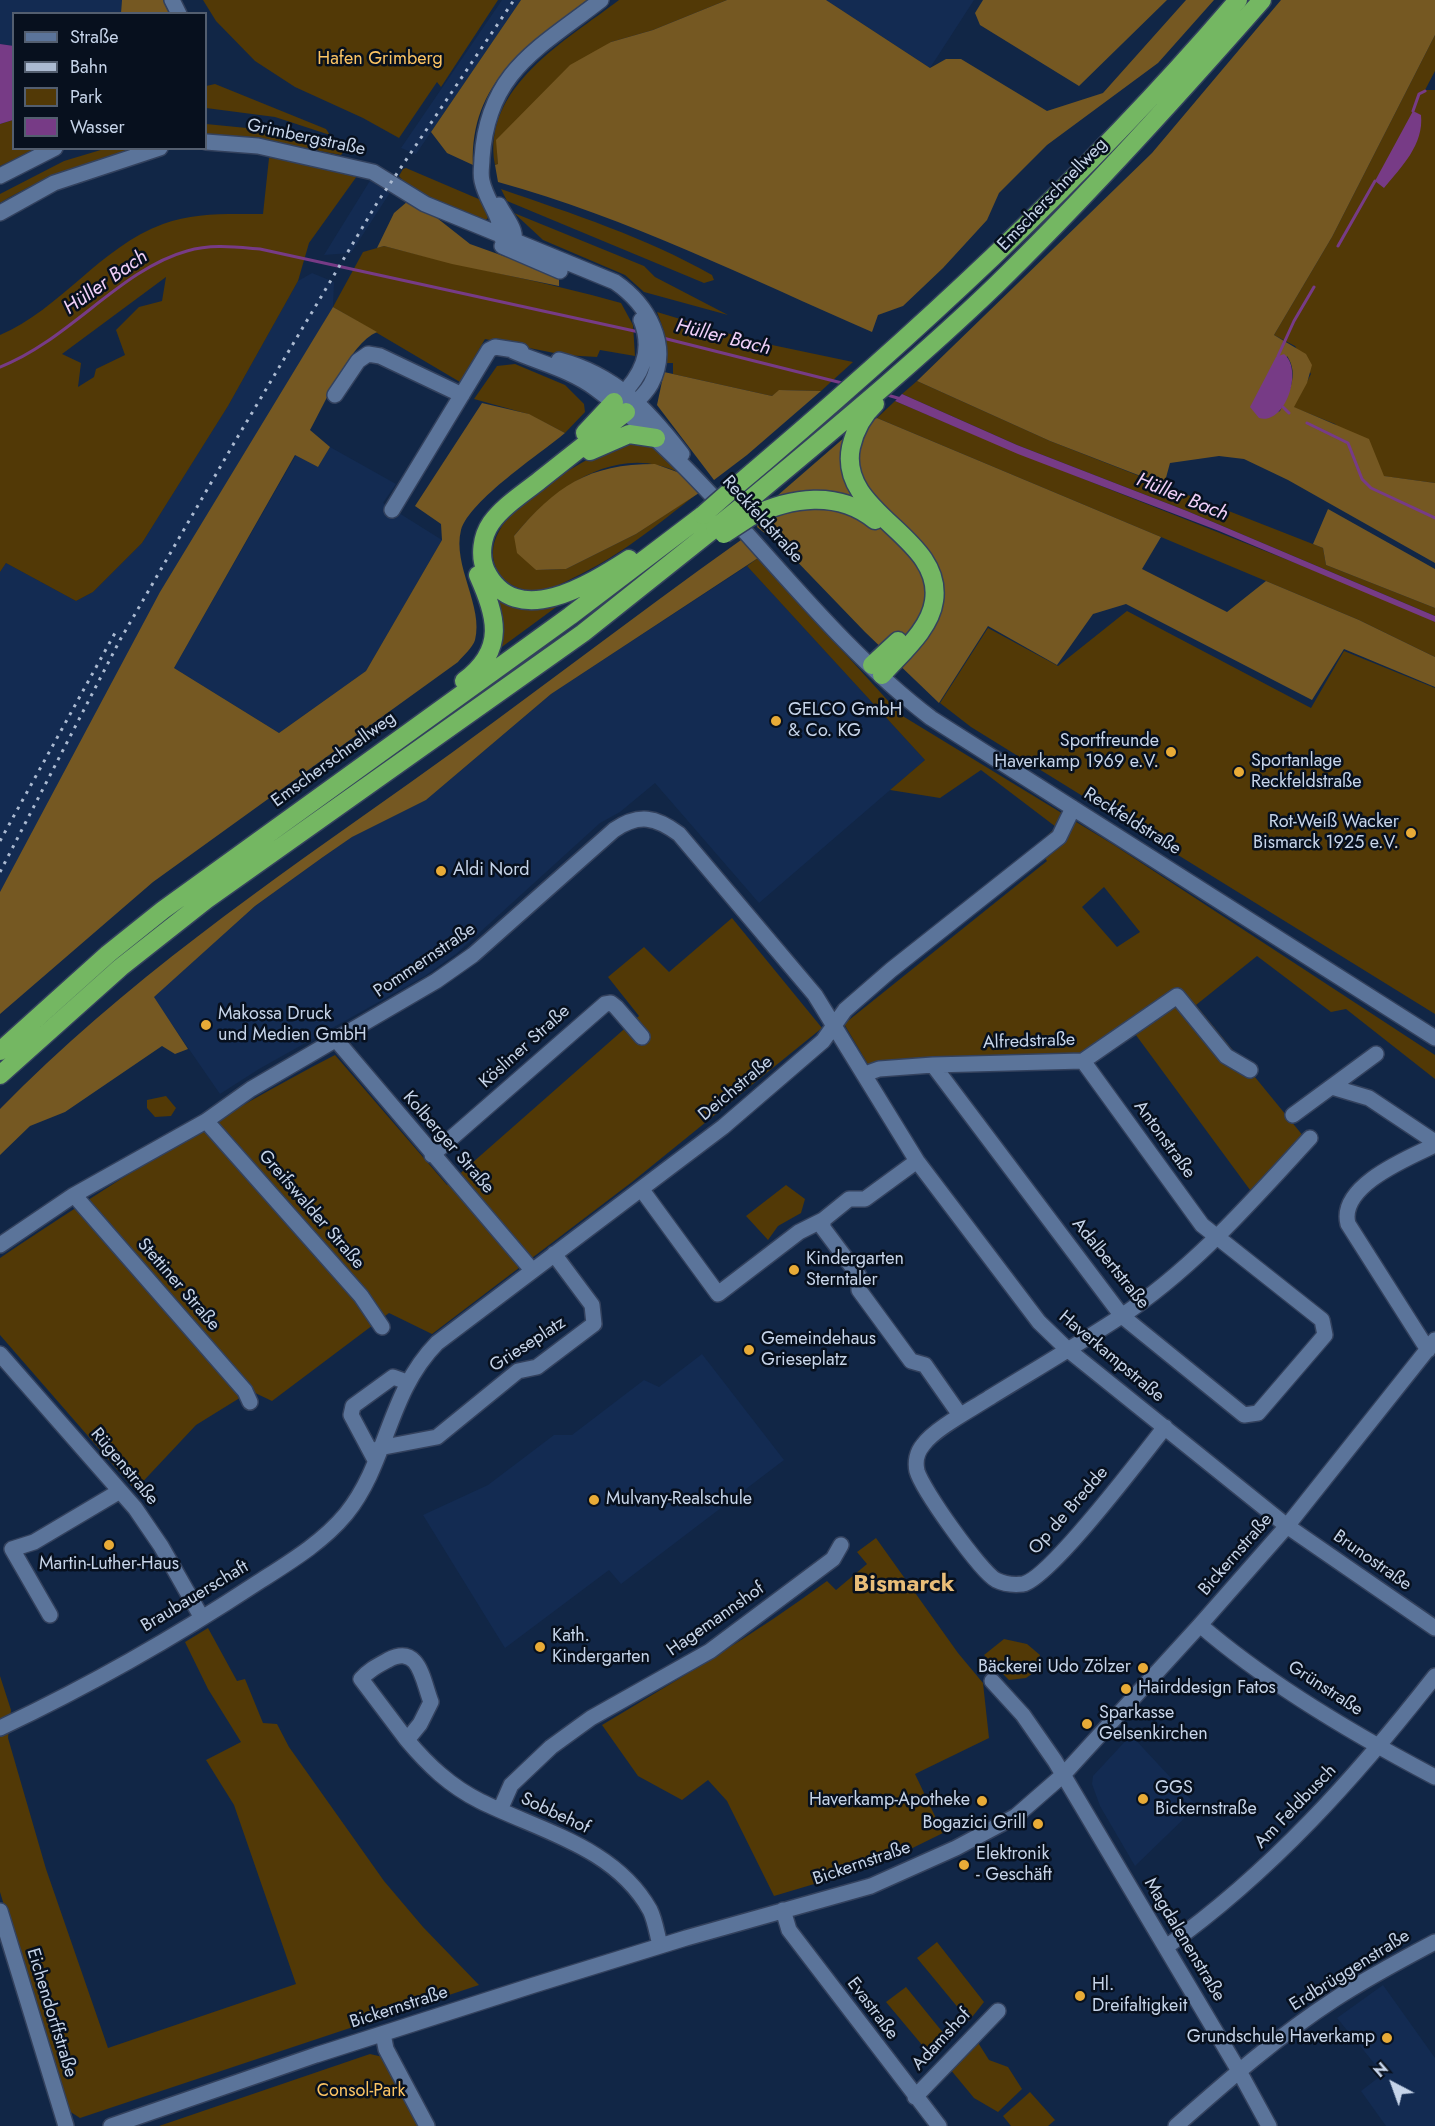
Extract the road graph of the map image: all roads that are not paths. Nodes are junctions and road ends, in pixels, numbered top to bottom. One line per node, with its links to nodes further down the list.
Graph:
1 (601, 0): 9 (street)
2 (1238, 0): 19 (highway, Emscherschnellweg, bridge)
3 (1262, 0): 13 (highway, Emscherschnellweg)
4 (207, 142): 9 (street, Grimbergstraße)
5 (51, 150): 7 (street)
6 (154, 150): 8 (street)
7 (0, 176)
8 (0, 213)
9 (508, 244): 12 (street)
10 (335, 395): 11 (street)
11 (462, 395): 12 (street, Reckfeldstraße); 17 (street, Reckfeldstraße)
12 (626, 402): 14 (street, Reckfeldstraße); 15 (highway); 16 (street, Reckfeldstraße); 21 (highway)
13 (866, 407): 18 (highway); 20 (highway)
14 (656, 438): 15 (highway); 16 (street, Reckfeldstraße)
15 (560, 465): 19 (highway)
16 (703, 484): 20 (street, Reckfeldstraße)
17 (393, 510)
18 (746, 512): 19 (highway, bridge); 20 (highway)
19 (714, 526): 21 (highway, Emscherschnellweg); 33 (highway)
20 (877, 670): 22 (street, Reckfeldstraße)
21 (374, 757): 27 (highway, Emscherschnellweg)
22 (1073, 808): 23 (street, Deichstraße); 25 (street, Reckfeldstraße)
23 (834, 1024): 26 (street, Pommernstraße); 32 (street, Haverkampstraße); 41 (street, Deichstraße)
24 (642, 1037): 39 (street, Kösliner Straße)
25 (1435, 1038)
26 (337, 1041): 36 (street, Pommernstraße); 39 (street, Kolberger Straße)
27 (0, 1051)
28 (1376, 1054): 34 (street)
29 (1083, 1061): 30 (street, Alfredstraße); 31 (street, Alfredstraße); 44 (street, Antonstraße)
30 (933, 1065): 32 (street, Alfredstraße); 48 (street, Adalbertstraße)
31 (1250, 1070)
32 (865, 1074): 40 (street, Haverkampstraße)
33 (0, 1075)
34 (1332, 1087): 35 (street); 38 (street)
35 (1293, 1115)
36 (206, 1121): 42 (street, Pommernstraße); 50 (street, Greifswalder Straße)
37 (1310, 1137): 44 (street)
38 (1435, 1144): 51 (street)
39 (432, 1155): 47 (street, Kolberger Straße)
40 (917, 1161): 43 (street); 52 (street, Haverkampstraße)
41 (642, 1190): 43 (street); 46 (street, Deichstraße)
42 (74, 1195): 45 (street, Pommernstraße); 55 (street, Stettiner Straße)
43 (823, 1220): 56 (street)
44 (1217, 1239): 48 (street); 49 (street, Antonstraße)
45 (0, 1245)
46 (554, 1254): 47 (street, Deichstraße); 58 (street, Grieseplatz)
47 (532, 1270): 54 (street, Deichstraße)
48 (1122, 1316): 49 (street, Adalbertstraße); 52 (street)
49 (1322, 1320)
50 (382, 1327)
51 (1431, 1345): 60 (street, Bickernstraße)
52 (1067, 1349): 56 (street, Op de Bredde); 57 (street, Haverkampstraße)
53 (0, 1354): 59 (street, Rügenstraße)
54 (406, 1382): 58 (street, Deichstraße); 58 (street)
55 (250, 1402)
56 (960, 1415): 57 (street, Op de Bredde)
57 (1165, 1427): 60 (street, Haverkampstraße)
58 (377, 1454): 63 (street, Braubauerschaft)
59 (120, 1491): 62 (street); 63 (street, Rügenstraße)
60 (1287, 1526): 64 (street, Bickernstraße); 65 (street, Brunostraße)
61 (841, 1545): 73 (street, Hagemannshof)
62 (51, 1615)
63 (202, 1618): 68 (street, Braubauerschaft)
64 (1200, 1625): 70 (street, Grünstraße); 71 (street, Bickernstraße)
65 (1435, 1628)
66 (1435, 1676): 70 (street, Am Feldbusch)
67 (992, 1681): 71 (street, Magdalenenstraße)
68 (0, 1728)
69 (407, 1740): 69 (street, Sobbehof); 73 (street, Sobbehof)
70 (1379, 1748): 72 (street, Grünstraße); 78 (street, Am Feldbusch)
71 (1063, 1775): 74 (street, Bickernstraße); 78 (street, Magdalenenstraße)
72 (1435, 1777)
73 (500, 1810): 77 (street, Sobbehof)
74 (783, 1910): 77 (street, Bickernstraße); 82 (street, Evastraße)
75 (0, 1911): 83 (street, Eichendorffstraße)
76 (1435, 1942): 81 (street, Erdbrüggenstraße)
77 (660, 1945): 80 (street, Bickernstraße)
78 (1166, 1947): 81 (street, Magdalenenstraße)
79 (998, 2011): 82 (street, Adamshof)
80 (383, 2034): 84 (street, Bickernstraße); 85 (street)
81 (1239, 2071): 87 (street, Erdbrüggenstraße); 88 (street, Magdalenenstraße)
82 (915, 2097): 86 (street, Evastraße)
83 (66, 2126)
84 (111, 2126)
85 (427, 2126)
86 (939, 2126)
87 (1176, 2126)
88 (1269, 2126)

